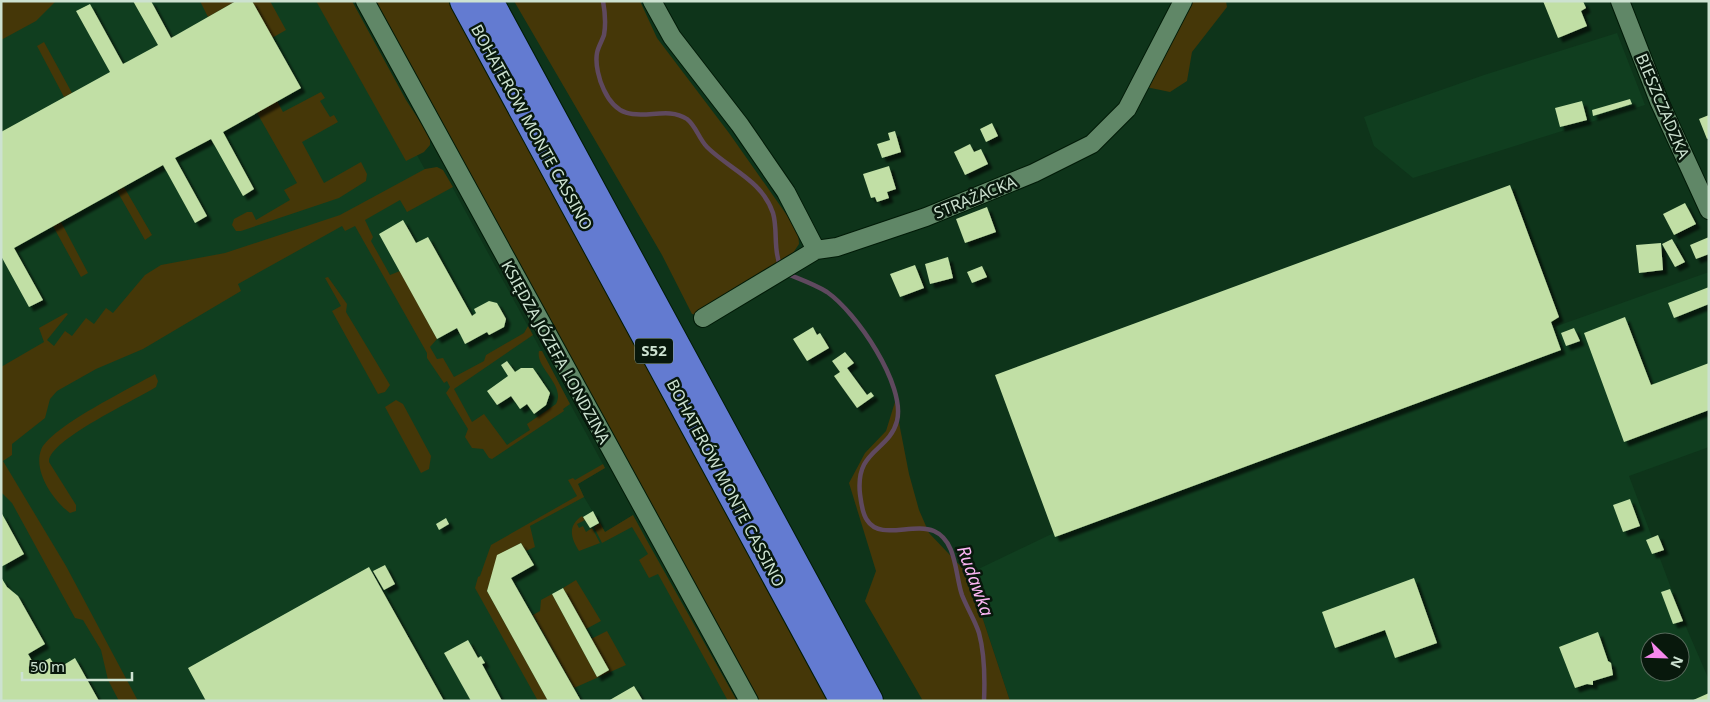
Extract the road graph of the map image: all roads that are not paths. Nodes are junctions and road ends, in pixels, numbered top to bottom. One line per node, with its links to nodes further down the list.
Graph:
1 (364, 1): 10 (street, KSIĘDZA JÓZEFA LONDZINA)
2 (464, 1): 11 (highway, BOHATERÓW MONTE CASSINO / S52)
3 (489, 1): 12 (highway, BOHATERÓW MONTE CASSINO / S52)
4 (652, 1): 8 (street)
5 (1183, 1): 8 (street, STRAŻACKA)
6 (1620, 1): 7 (street, BIESZCZADZKA)
7 (1709, 210)
8 (816, 250): 9 (street, STRAŻACKA)
9 (703, 318)
10 (749, 701)
11 (844, 701)
12 (868, 701)

